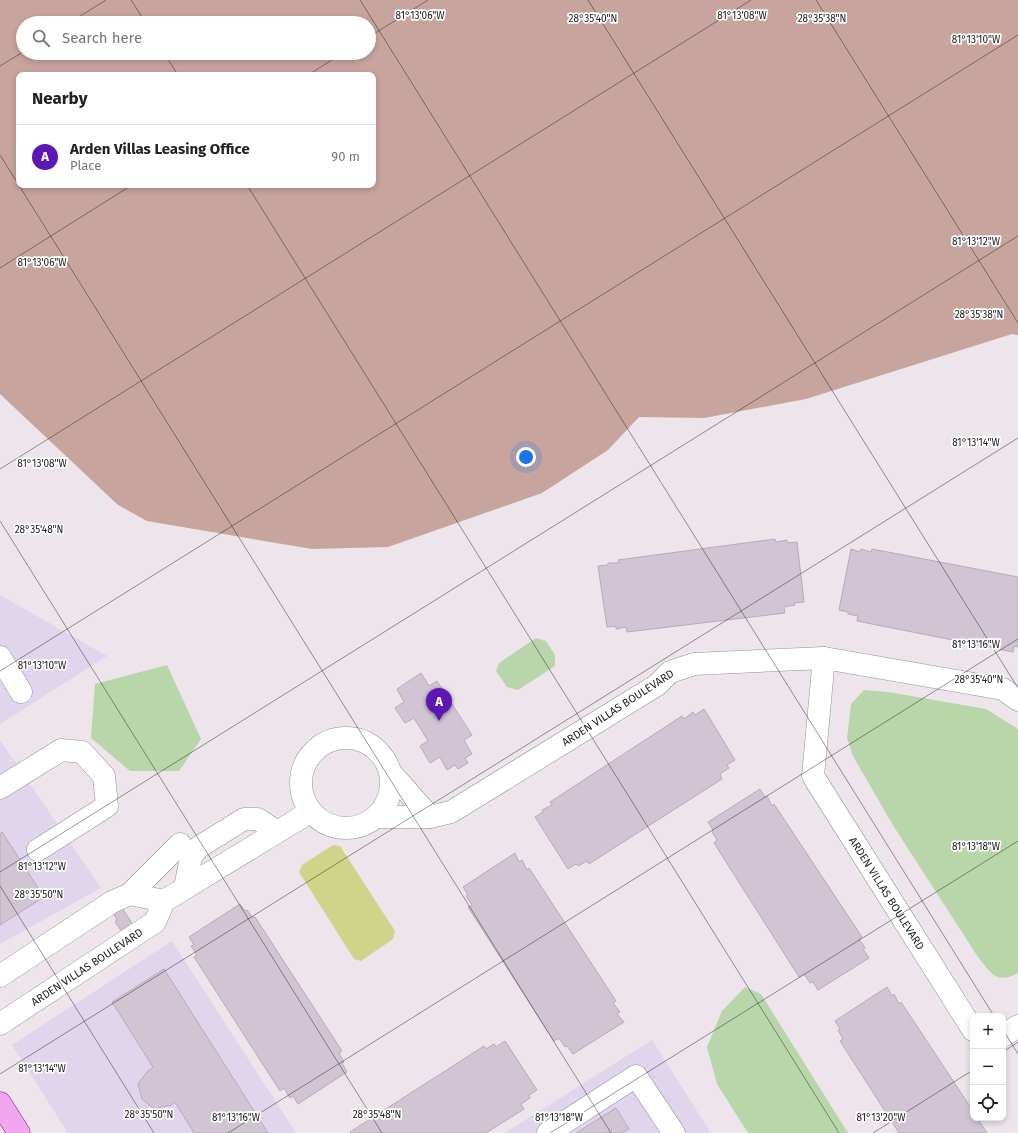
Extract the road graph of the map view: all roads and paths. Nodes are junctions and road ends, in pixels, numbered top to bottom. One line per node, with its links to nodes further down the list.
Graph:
1 (0, 657): 3 (lane)
2 (824, 658): 4 (lane, ARDEN VILLAS BOULEVARD); 9 (lane, ARDEN VILLAS BOULEVARD); 16 (lane, ARDEN VILLAS BOULEVARD)
3 (21, 692)
4 (1018, 700)
5 (391, 773): 7 (lane, ARDEN VILLAS BOULEVARD); 8 (lane, ARDEN VILLAS BOULEVARD); 9 (lane, ARDEN VILLAS BOULEVARD)
6 (0, 788): 11 (lane)
7 (310, 812): 8 (lane, ARDEN VILLAS BOULEVARD); 13 (lane)
8 (377, 817): 9 (lane, ARDEN VILLAS BOULEVARD)
9 (430, 817)
10 (180, 844): 12 (lane)
11 (38, 850)
12 (130, 894): 13 (lane); 14 (lane)
13 (164, 901): 15 (lane, ARDEN VILLAS BOULEVARD)
14 (0, 976)
15 (0, 1024)
16 (970, 1025)
17 (1018, 1026): 18 (lane)
18 (1006, 1034)
19 (0, 1103): 21 (main road)
20 (0, 1116): 21 (main road)
21 (18, 1133)
22 (548, 1133): 23 (lane)
23 (674, 1133)

